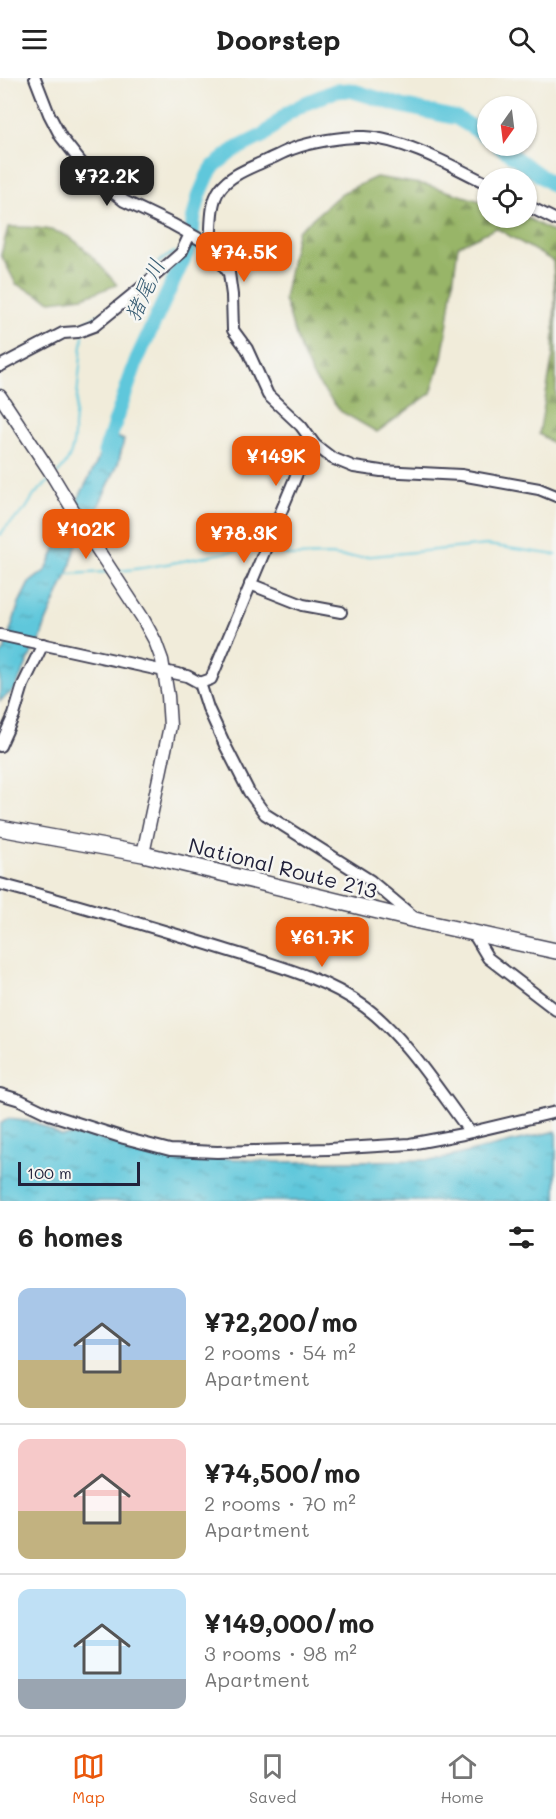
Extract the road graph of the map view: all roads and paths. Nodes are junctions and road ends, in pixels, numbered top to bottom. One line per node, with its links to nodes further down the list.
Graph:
1 (35, 78): 5 (street)
2 (477, 179): 6 (street)
3 (537, 210): 4 (street)
4 (556, 220)
5 (190, 234): 6 (street); 7 (street)
6 (205, 244): 9 (street)
7 (0, 366)
8 (0, 396): 15 (main road)
9 (311, 440): 10 (street); 11 (street)
10 (556, 496)
11 (250, 584): 12 (street); 16 (street)
12 (341, 612)
13 (0, 635): 14 (street)
14 (43, 644): 15 (street); 17 (street)
15 (164, 671): 16 (street); 19 (main road)
16 (200, 683): 21 (street)
17 (0, 746)
18 (0, 828): 19 (highway, National Route 213)
19 (143, 854): 21 (highway, National Route 213)
20 (0, 884): 27 (street)
21 (419, 921): 22 (highway, National Route 213)
22 (473, 933): 23 (highway, National Route 213); 24 (street)
23 (556, 951)
24 (556, 1010)
25 (0, 1094): 27 (street)
26 (556, 1112): 27 (street)
27 (470, 1132)

